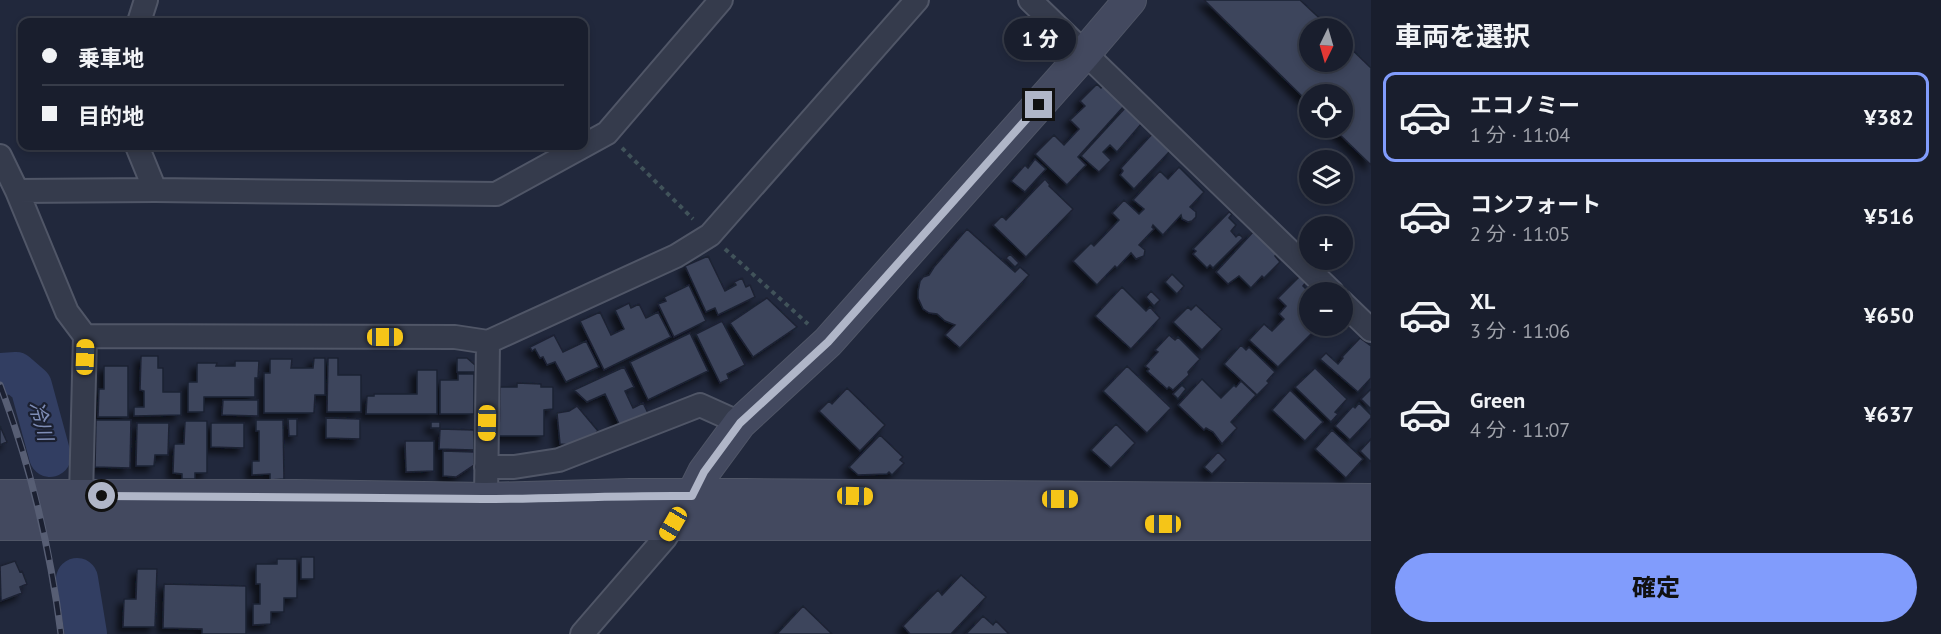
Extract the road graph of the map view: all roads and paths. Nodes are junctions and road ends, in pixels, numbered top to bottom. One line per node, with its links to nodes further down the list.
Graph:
1 (146, 0): 6 (street)
2 (721, 0): 8 (street)
3 (917, 0): 18 (street)
4 (1030, 0): 7 (street)
5 (1130, 0): 7 (street)
6 (140, 18)
7 (1084, 54): 14 (street); 19 (street)
8 (588, 143)
9 (139, 150): 12 (street)
10 (576, 150): 12 (street)
11 (0, 156): 13 (street)
12 (155, 190): 13 (street)
13 (17, 191): 17 (street)
14 (1322, 282)
15 (1353, 313): 16 (street)
16 (1371, 330)
17 (86, 336): 18 (street); 21 (street)
18 (488, 342): 20 (street)
19 (740, 423): 20 (street); 23 (street)
20 (486, 467): 24 (street)
21 (81, 495): 22 (street); 24 (street)
22 (0, 496)
23 (692, 496): 24 (street); 25 (street); 27 (street)
24 (486, 499)
25 (1371, 500)
26 (0, 524): 27 (street)
27 (673, 524): 28 (street); 29 (street)
28 (1371, 524)
29 (582, 634)

